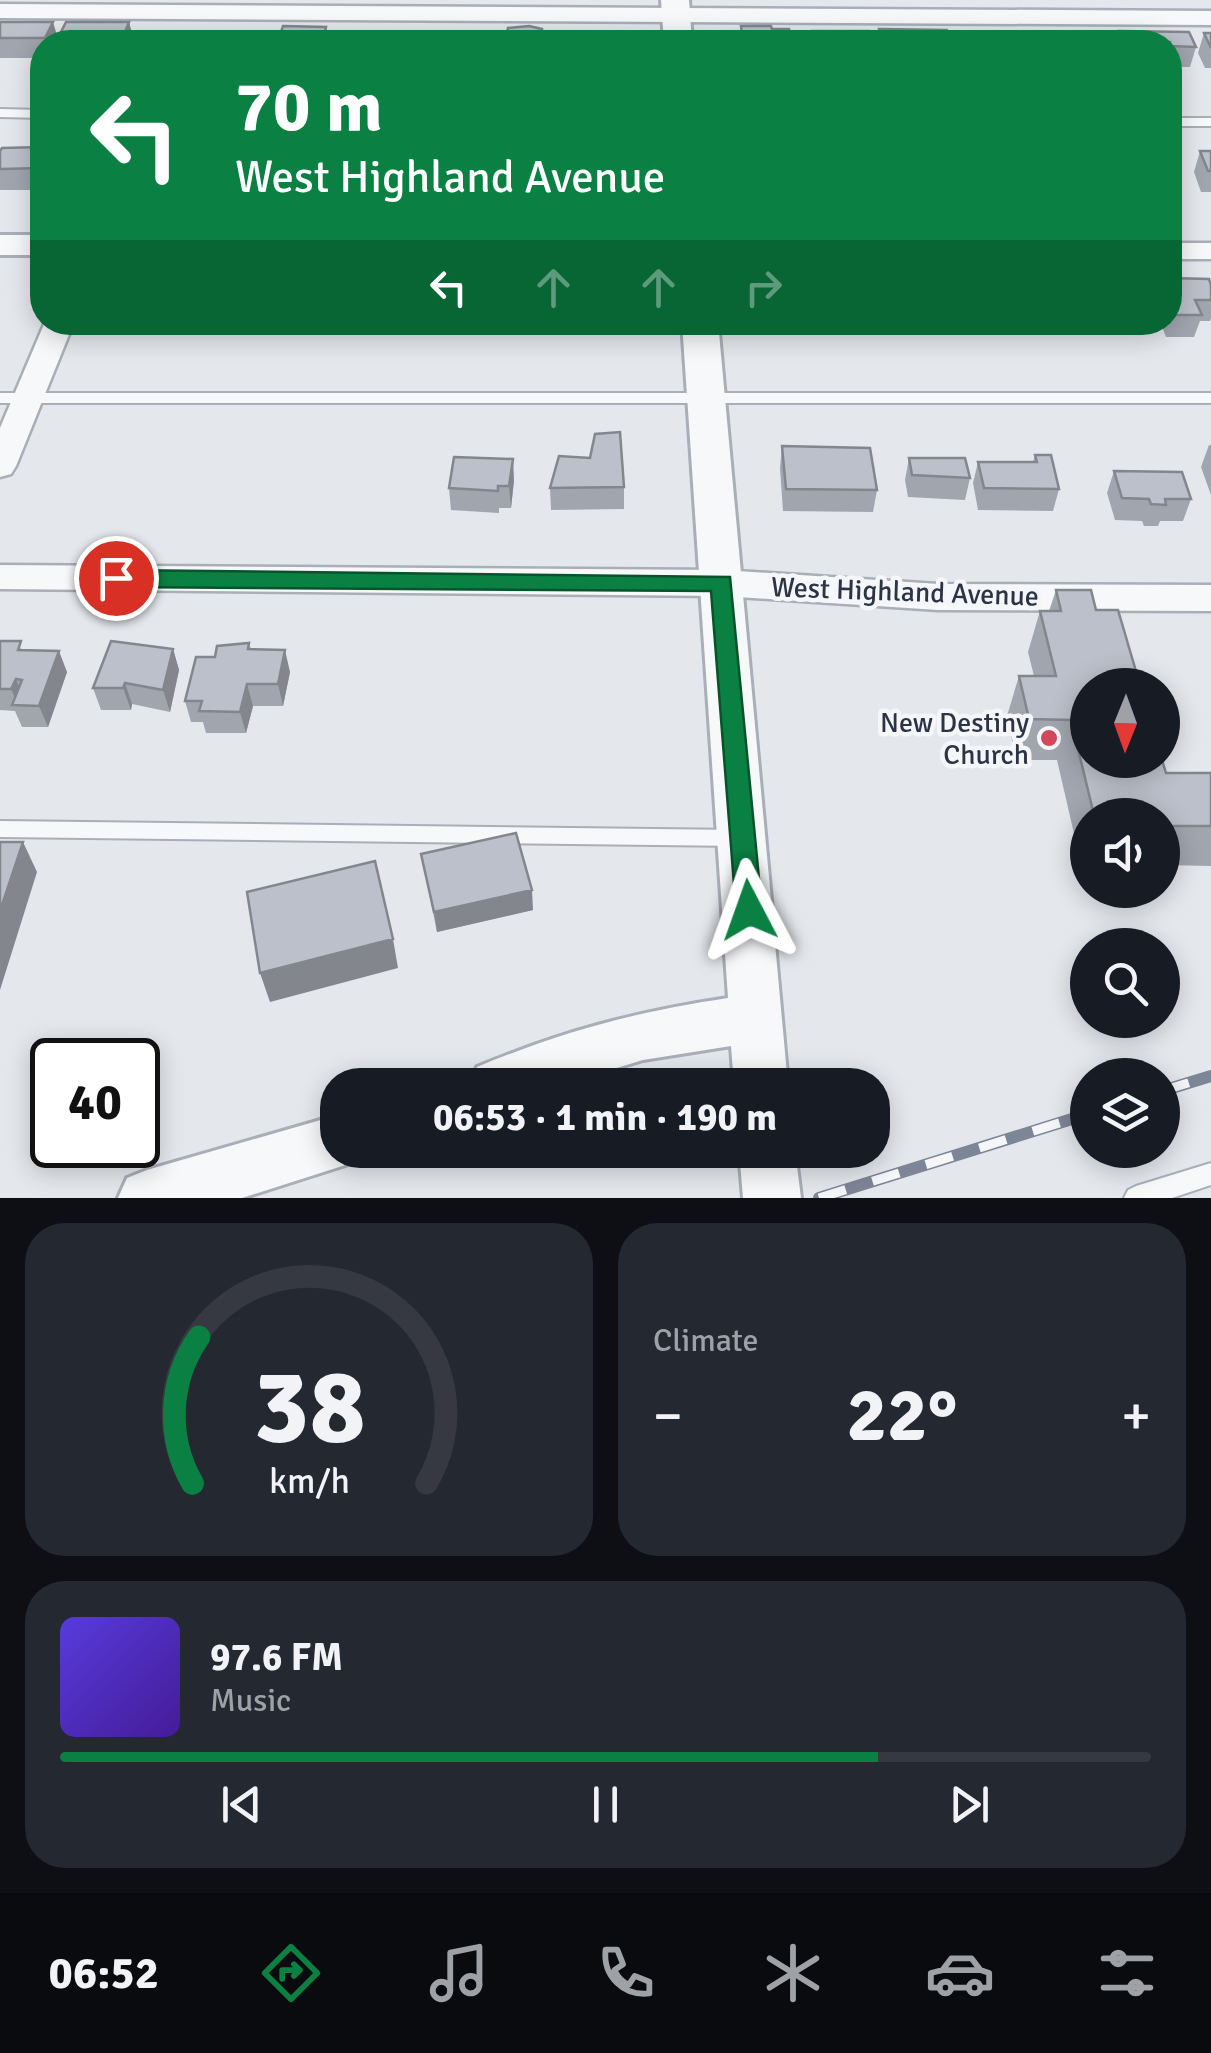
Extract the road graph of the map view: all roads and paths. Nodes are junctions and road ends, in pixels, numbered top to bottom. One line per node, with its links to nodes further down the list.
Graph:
1 (0, 10): 2 (street)
2 (186, 12): 4 (street); 5 (street)
3 (1211, 18): 4 (street)
4 (676, 20)
5 (179, 30)
6 (0, 113): 7 (lane)
7 (30, 114)
8 (1182, 122): 9 (lane)
9 (1211, 122)
10 (0, 245): 11 (street)
11 (30, 245)
12 (1182, 251): 13 (street)
13 (1211, 251)
14 (52, 335): 18 (street)
15 (701, 335): 16 (street)
16 (706, 398): 17 (lane); 18 (lane); 21 (street)
17 (1211, 398)
18 (14, 399): 19 (street)
19 (0, 466)
20 (0, 577): 21 (street, West Highland Avenue)
21 (722, 583): 22 (street, West Highland Avenue); 24 (street)
22 (1211, 598)
23 (0, 829): 24 (lane)
24 (744, 838): 25 (street)
25 (756, 1018): 26 (street); 27 (street)
26 (537, 1068)
27 (760, 1068)
28 (320, 1147): 31 (street)
29 (769, 1168): 32 (street)
30 (1211, 1174): 33 (lane)
31 (147, 1198)
32 (772, 1198)
33 (1136, 1198)

